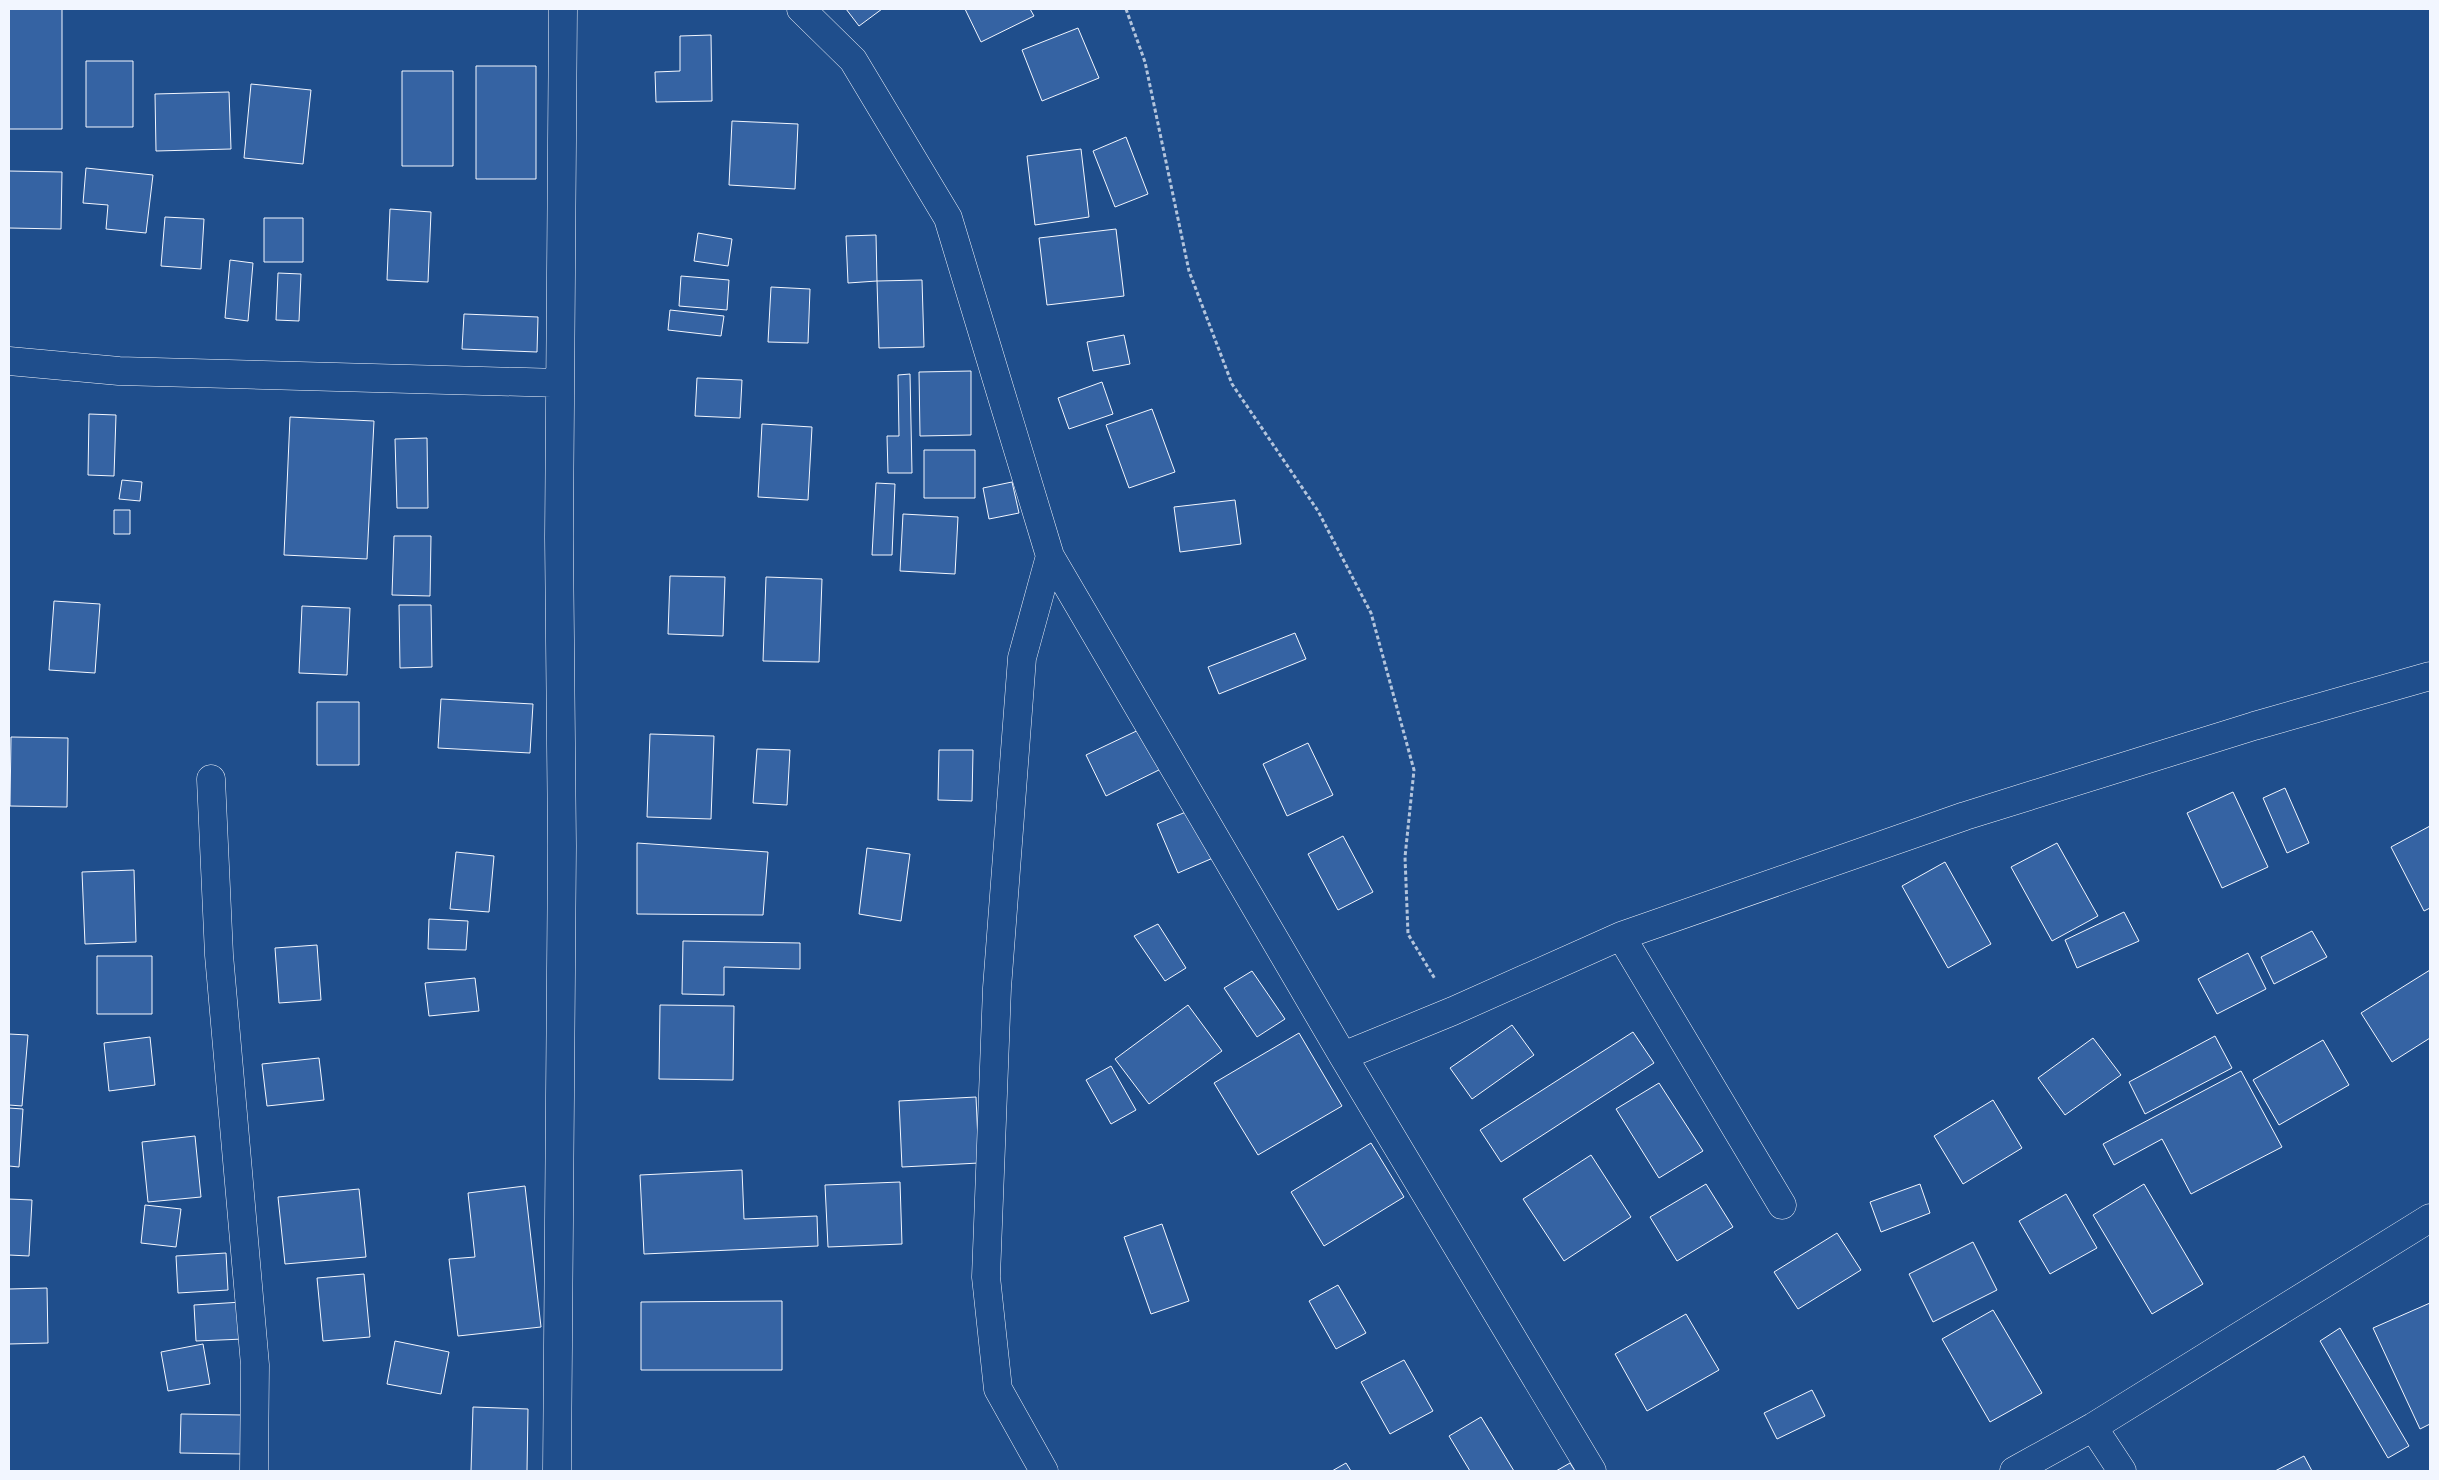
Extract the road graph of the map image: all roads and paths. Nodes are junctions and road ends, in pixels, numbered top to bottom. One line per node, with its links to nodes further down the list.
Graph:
1 (563, 9): 5 (street)
2 (801, 9): 6 (street)
3 (1126, 9): 10 (path)
4 (9, 361): 5 (street)
5 (560, 383): 16 (street)
6 (1050, 556): 11 (street); 17 (street)
7 (2430, 676): 9 (street)
8 (211, 779): 15 (street)
9 (1621, 936): 10 (street); 12 (street)
10 (1453, 1011): 11 (street)
11 (1343, 1056): 18 (street)
12 (1782, 1205)
13 (2430, 1218): 14 (street)
14 (2093, 1427): 19 (street); 20 (street)
15 (254, 1471)
16 (556, 1471)
17 (1044, 1471)
18 (1592, 1471)
19 (2014, 1471)
20 (2122, 1471)

